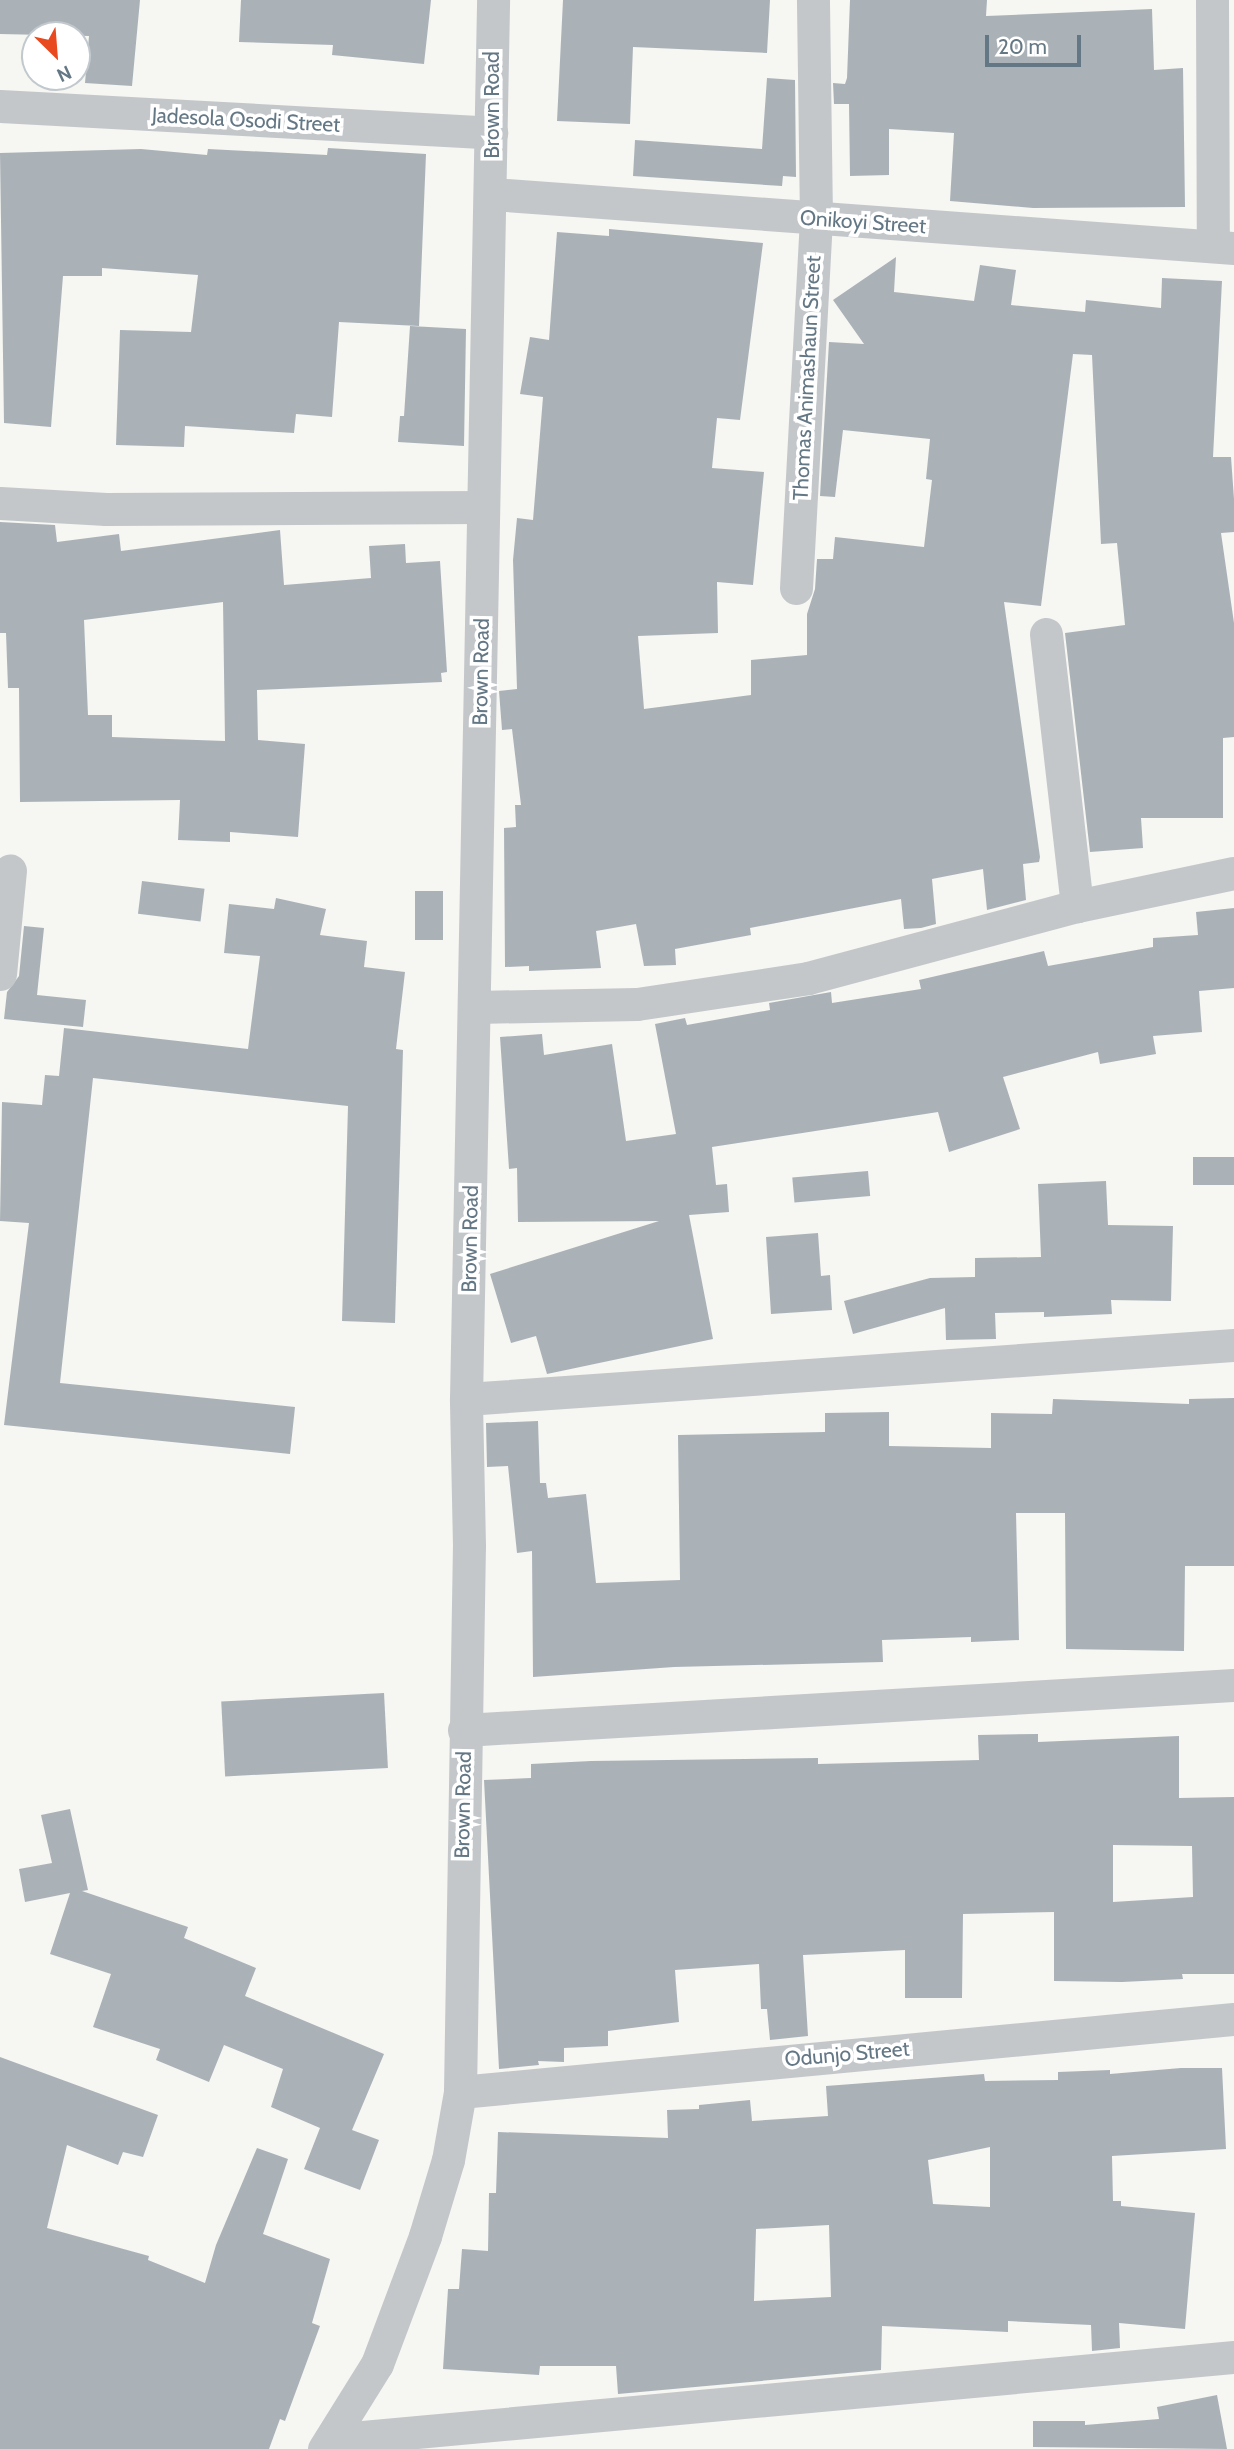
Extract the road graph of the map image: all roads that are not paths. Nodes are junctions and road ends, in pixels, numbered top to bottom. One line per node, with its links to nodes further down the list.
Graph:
1 (493, 0): 5 (street, Brown Road)
2 (813, 0): 7 (street, Thomas Animashaun Street)
3 (1212, 0): 8 (street)
4 (0, 106): 5 (street, Jadesola Osodi Street)
5 (491, 133): 6 (street, Brown Road)
6 (492, 194): 7 (street, Onikoyi Street); 10 (street, Brown Road)
7 (816, 218): 8 (street, Onikoyi Street); 11 (street, Thomas Animashaun Street)
8 (1224, 247)
9 (0, 503): 10 (street)
10 (484, 508): 17 (street, Brown Road)
11 (796, 588)
12 (1046, 634): 15 (street)
13 (10, 870): 16 (street)
14 (1234, 873): 15 (street)
15 (1077, 906): 17 (street)
16 (0, 974)
17 (476, 1007): 19 (street, Brown Road)
18 (1234, 1345): 19 (street)
19 (466, 1399): 21 (street, Brown Road)
20 (1234, 1685): 21 (street)
21 (464, 1730): 23 (street, Brown Road)
22 (1234, 2019): 23 (street, Odunjo Street)
23 (460, 2092): 25 (street, Brown Road)
24 (1234, 2357): 25 (street)
25 (327, 2445)

